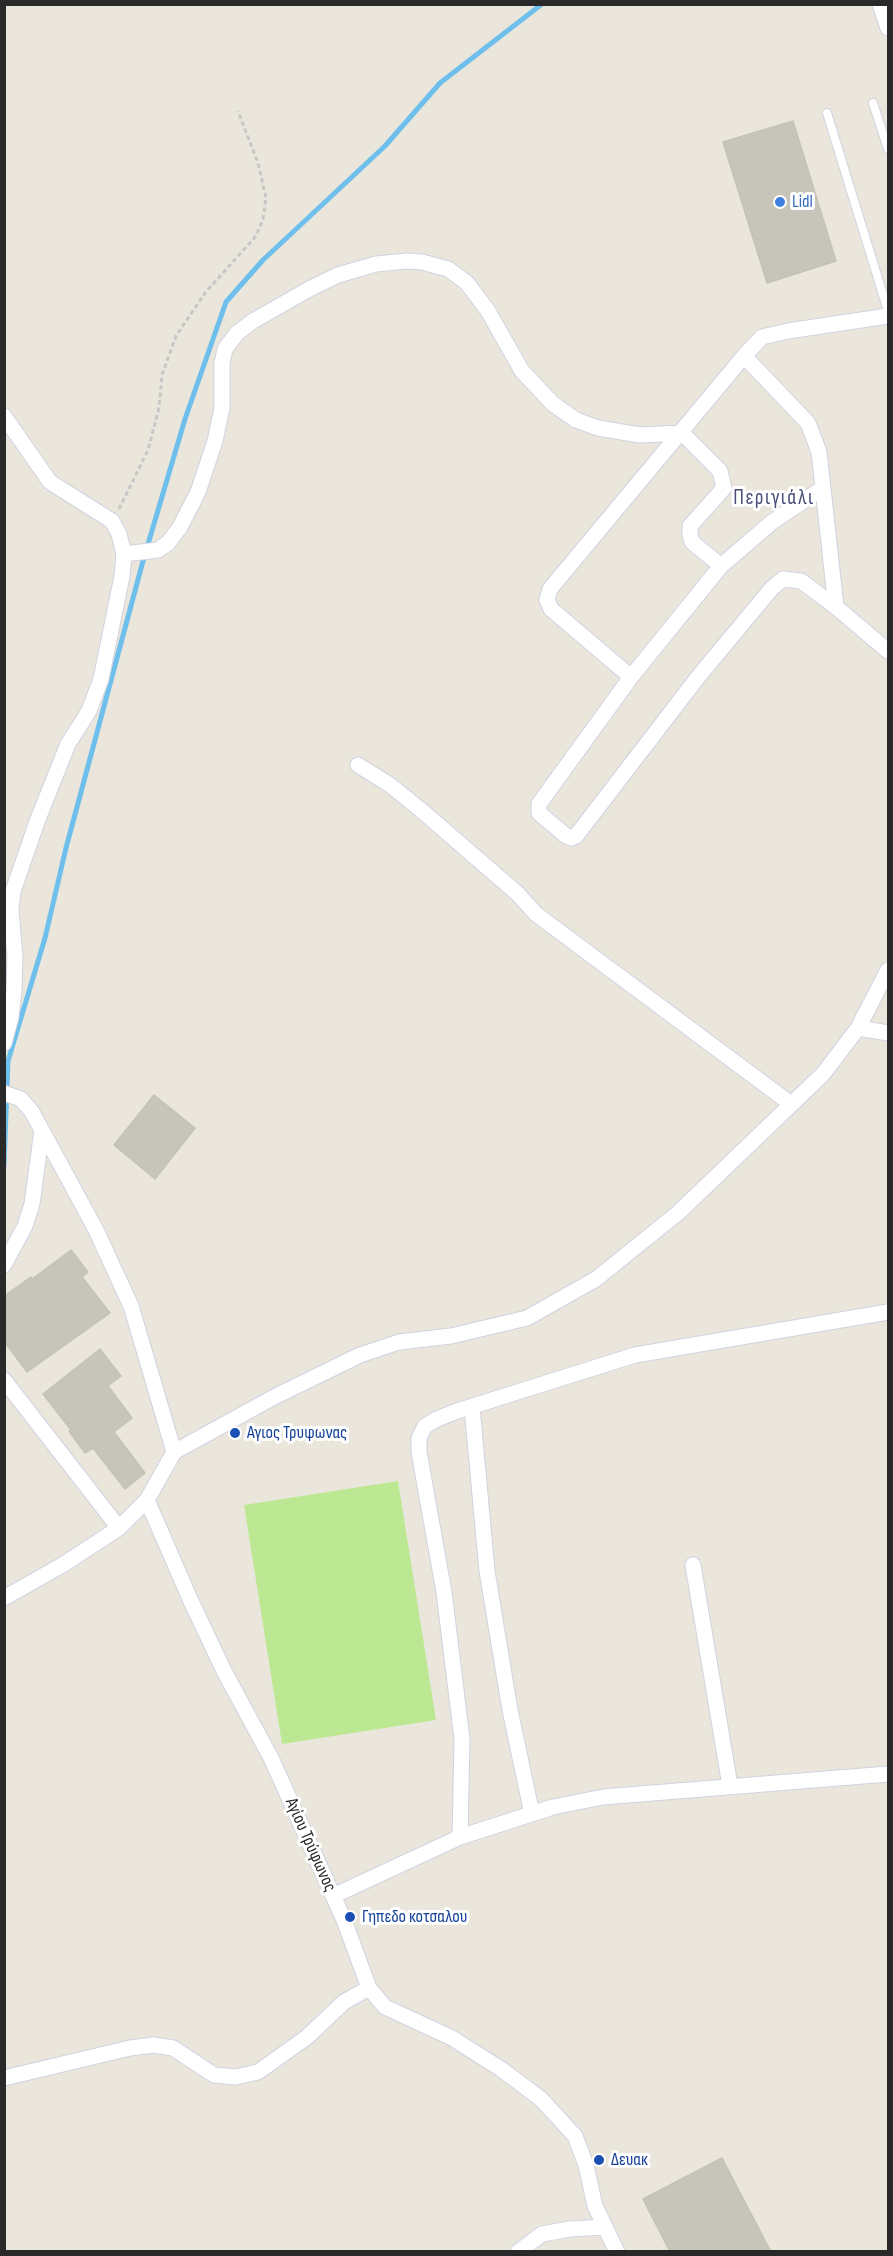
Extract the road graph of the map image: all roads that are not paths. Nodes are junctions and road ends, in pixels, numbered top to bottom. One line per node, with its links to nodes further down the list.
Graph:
1 (880, 4): 2 (street)
2 (888, 28)
3 (873, 103): 5 (lane)
4 (827, 114): 6 (lane)
5 (888, 149)
6 (888, 310)
7 (888, 316): 8 (street)
8 (744, 356): 10 (street); 11 (street)
9 (4, 416): 12 (street)
10 (681, 433): 12 (street); 13 (street); 16 (street)
11 (823, 488): 13 (street); 14 (street)
12 (130, 554): 21 (street)
13 (721, 566): 16 (street)
14 (836, 607): 15 (street); 16 (street)
15 (888, 651)
16 (631, 677)
17 (357, 765): 23 (street)
18 (888, 970): 19 (street)
19 (858, 1028): 20 (street); 23 (street)
20 (888, 1033)
21 (4, 1043)
22 (4, 1093): 24 (street)
23 (791, 1104): 29 (street)
24 (42, 1130): 25 (street); 29 (street)
25 (4, 1265)
26 (888, 1312): 28 (street)
27 (4, 1380): 31 (street)
28 (472, 1407): 36 (street); 37 (street)
29 (174, 1452): 30 (street)
30 (147, 1500): 31 (street); 38 (street, Αγίου Τρύφωνος)
31 (119, 1528): 33 (street)
32 (693, 1565): 35 (street)
33 (4, 1598)
34 (888, 1774): 35 (street)
35 (730, 1786): 36 (street)
36 (532, 1814): 37 (street)
37 (460, 1837): 38 (street)
38 (333, 1896): 39 (street, Αγίου Τρύφωνος)
39 (369, 1988): 40 (street); 41 (street, Αγίου Τρύφωνος)
40 (4, 2078)
41 (605, 2228): 42 (street); 43 (street, Αγίου Τρύφωνος)
42 (518, 2252)
43 (616, 2252)

